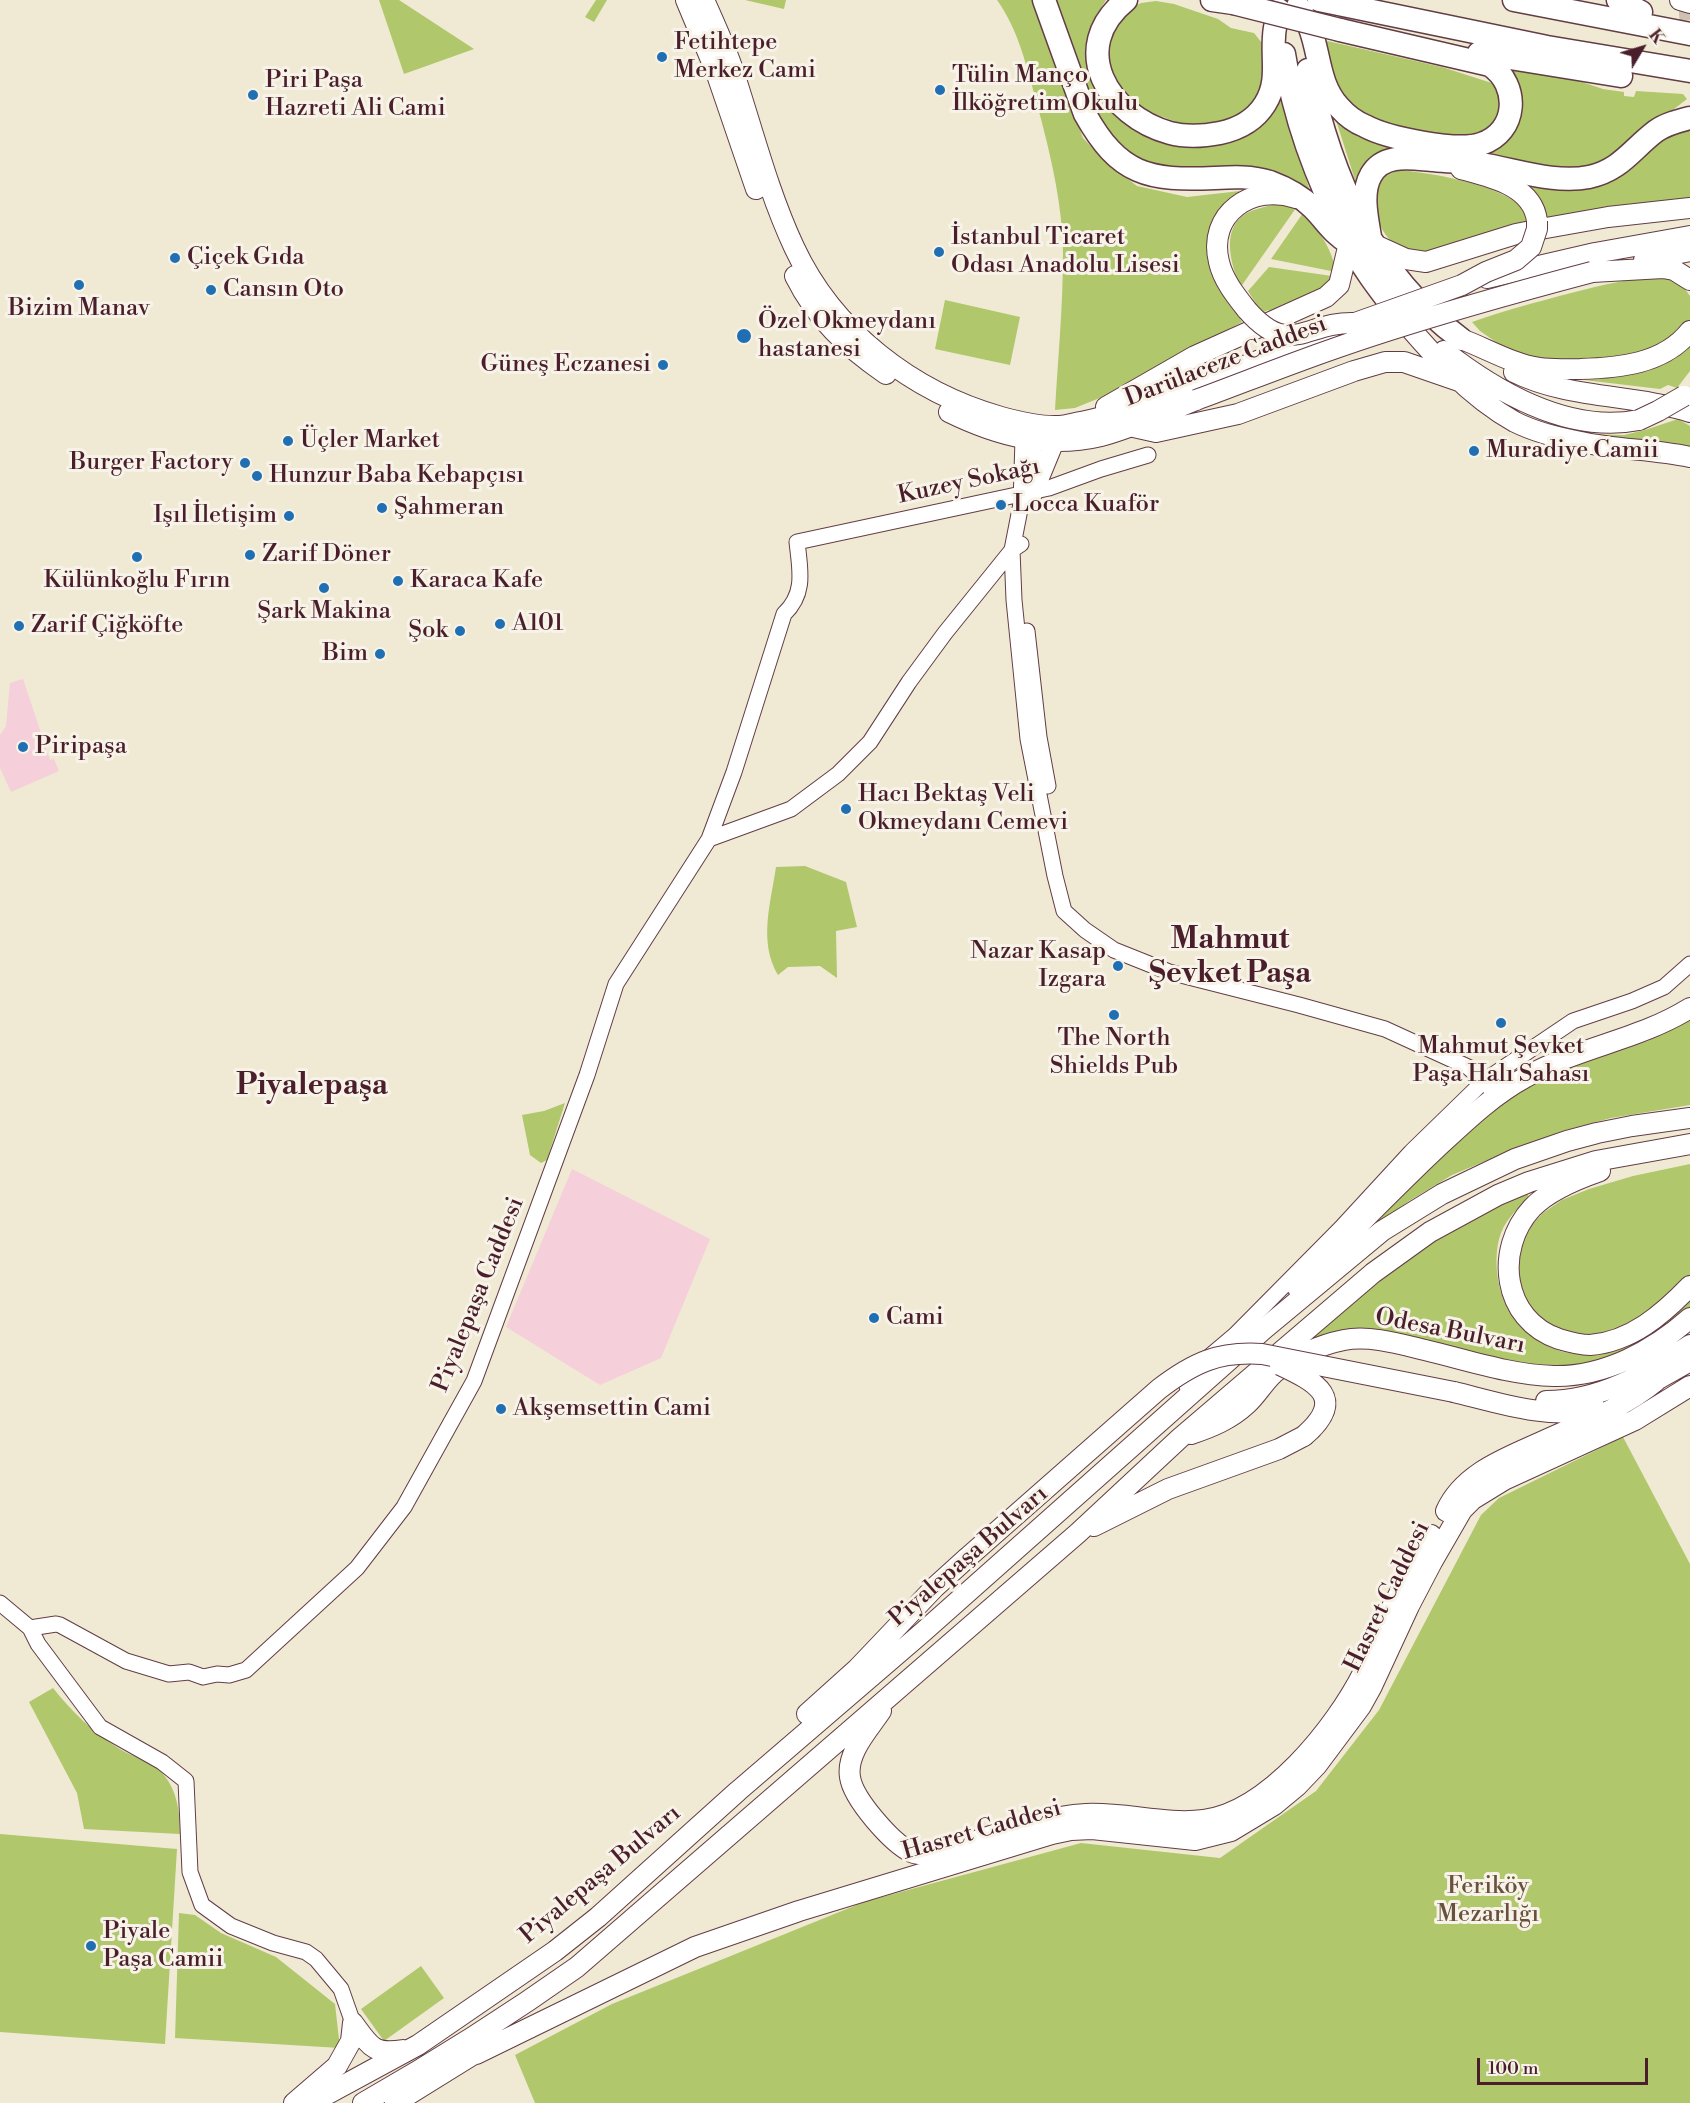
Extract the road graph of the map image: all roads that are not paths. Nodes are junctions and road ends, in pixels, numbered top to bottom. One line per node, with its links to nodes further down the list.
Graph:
1 (686, 0): 28 (main road)
2 (704, 0): 28 (main road)
3 (1044, 0): 20 (highway)
4 (1126, 0): 10 (highway)
5 (1514, 0): 14 (highway)
6 (1591, 0): 12 (highway)
7 (1618, 0): 12 (highway)
8 (1680, 0): 11 (main road)
9 (1223, 1): 15 (highway, bridge)
10 (1295, 3): 15 (highway); 16 (highway); 23 (highway)
11 (1690, 3)
12 (1641, 12): 13 (highway)
13 (1690, 25)
14 (1690, 34)
15 (1388, 40): 17 (highway)
16 (1690, 71)
17 (1690, 87)
18 (1690, 118): 19 (highway)
19 (1433, 160): 23 (highway); 27 (main road, bridge)
20 (1305, 201): 23 (highway); 30 (main road, bridge)
21 (1690, 208): 23 (main road)
22 (1690, 236): 27 (main road, Darülaceze Caddesi, bridge)
23 (1360, 243): 29 (highway); 32 (highway); 36 (main road)
24 (1690, 251): 25 (main road, Darülaceze Caddesi)
25 (1592, 272): 26 (main road); 34 (main road, Darülaceze Caddesi, bridge)
26 (1690, 280)
27 (1462, 285): 30 (main road, Darülaceze Caddesi, bridge)
28 (819, 303): 38 (main road, Darülaceze Caddesi)
29 (1396, 311): 33 (main road); 35 (main road, bridge)
30 (1355, 324): 34 (main road, Darülaceze Caddesi)
31 (1690, 331): 32 (main road)
32 (1461, 339): 35 (main road)
33 (1459, 381): 37 (main road); 41 (main road)
34 (1188, 395): 36 (main road, Darülaceze Caddesi); 37 (main road, Darülaceze Caddesi)
35 (1688, 399)
36 (1077, 423): 38 (main road, Darülaceze Caddesi)
37 (1129, 426): 39 (main road, Darülaceze Caddesi)
38 (1028, 434): 39 (main road, Darülaceze Caddesi); 42 (street)
39 (1054, 441): 42 (main road)
40 (1148, 455): 42 (street, Kuzey Sokağı)
41 (1690, 457)
42 (1027, 493): 43 (street, Kuzey Sokağı); 44 (street)
43 (797, 542): 45 (street, Piyalepaşa Caddesi)
44 (1016, 556): 45 (street); 48 (street)
45 (709, 839): 67 (street, Piyalepaşa Caddesi)
46 (1690, 964): 48 (street)
47 (1690, 1008): 48 (main road)
48 (1490, 1088): 52 (main road)
49 (1690, 1118): 55 (main road, Piyalepaşa Bulvarı)
50 (1690, 1144): 51 (main road)
51 (1649, 1150): 53 (main road, Odesa Bulvarı); 63 (main road)
52 (1417, 1157): 55 (main road); 62 (street)
53 (1690, 1286)
54 (1690, 1318): 63 (main road, Odesa Bulvarı)
55 (1264, 1329): 62 (main road, Piyalepaşa Bulvarı)
56 (1688, 1352): 59 (main road); 61 (main road)
57 (1262, 1354): 61 (main road, bridge); 65 (main road, bridge); 69 (main road, bridge)
58 (1690, 1376): 64 (main road, Hasret Caddesi)
59 (1656, 1381): 61 (main road); 64 (main road)
60 (1690, 1386): 70 (main road, Hasret Caddesi)
61 (1454, 1392)
62 (1190, 1394): 69 (main road, Piyalepaşa Bulvarı)
63 (1180, 1438): 65 (main road)
64 (1446, 1511): 70 (main road, Hasret Caddesi)
65 (1078, 1533): 68 (main road)
66 (0, 1603): 67 (street)
67 (30, 1628): 72 (street)
68 (894, 1691): 70 (main road, Hasret Caddesi); 71 (main road)
69 (738, 1791): 73 (main road, Piyalepaşa Bulvarı)
70 (1213, 1827): 74 (main road, Hasret Caddesi)
71 (677, 1882): 74 (main road); 77 (main road)
72 (353, 2023): 73 (main road); 75 (main road)
73 (411, 2049): 76 (main road, Piyalepaşa Bulvarı)
74 (476, 2054): 78 (main road)
75 (294, 2103)
76 (311, 2103)
77 (363, 2103)
78 (395, 2103)

